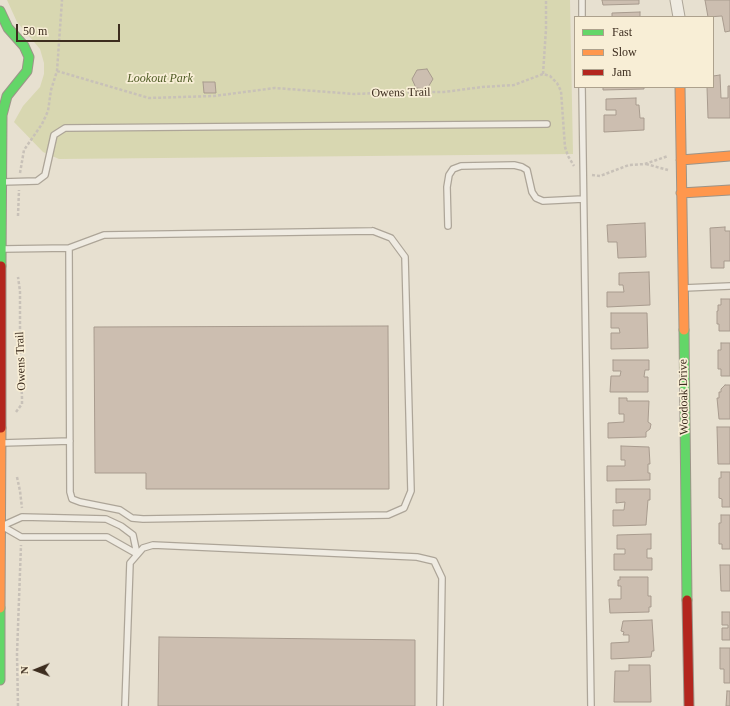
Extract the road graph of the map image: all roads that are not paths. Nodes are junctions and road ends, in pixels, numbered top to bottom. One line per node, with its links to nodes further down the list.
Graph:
1 (582, 0): 4 (lane)
2 (676, 0): 5 (street)
3 (0, 11): 7 (street)
4 (582, 16)
5 (679, 16)
6 (0, 34): 7 (street)
7 (16, 37): 10 (street)
8 (582, 88): 17 (lane)
9 (680, 88): 13 (street, Woodoak Drive)
10 (1, 115): 14 (street)
11 (547, 124): 14 (lane)
12 (730, 156): 13 (street)
13 (681, 160): 16 (street, Woodoak Drive)
14 (2, 182): 20 (street)
15 (730, 190): 16 (street)
16 (681, 193): 22 (street, Woodoak Drive)
17 (583, 199): 18 (lane); 30 (lane)
18 (448, 226)
19 (69, 248): 20 (lane); 23 (lane); 23 (lane)
20 (1, 249): 24 (street)
21 (730, 286): 22 (lane)
22 (682, 288): 31 (street, Woodoak Drive)
23 (70, 441): 24 (lane)
24 (2, 443): 25 (street)
25 (1, 526): 26 (lane); 26 (lane); 27 (street)
26 (137, 554): 28 (lane); 29 (lane)
27 (0, 680)
28 (125, 706)
29 (440, 706)
30 (591, 706)
31 (689, 706)

